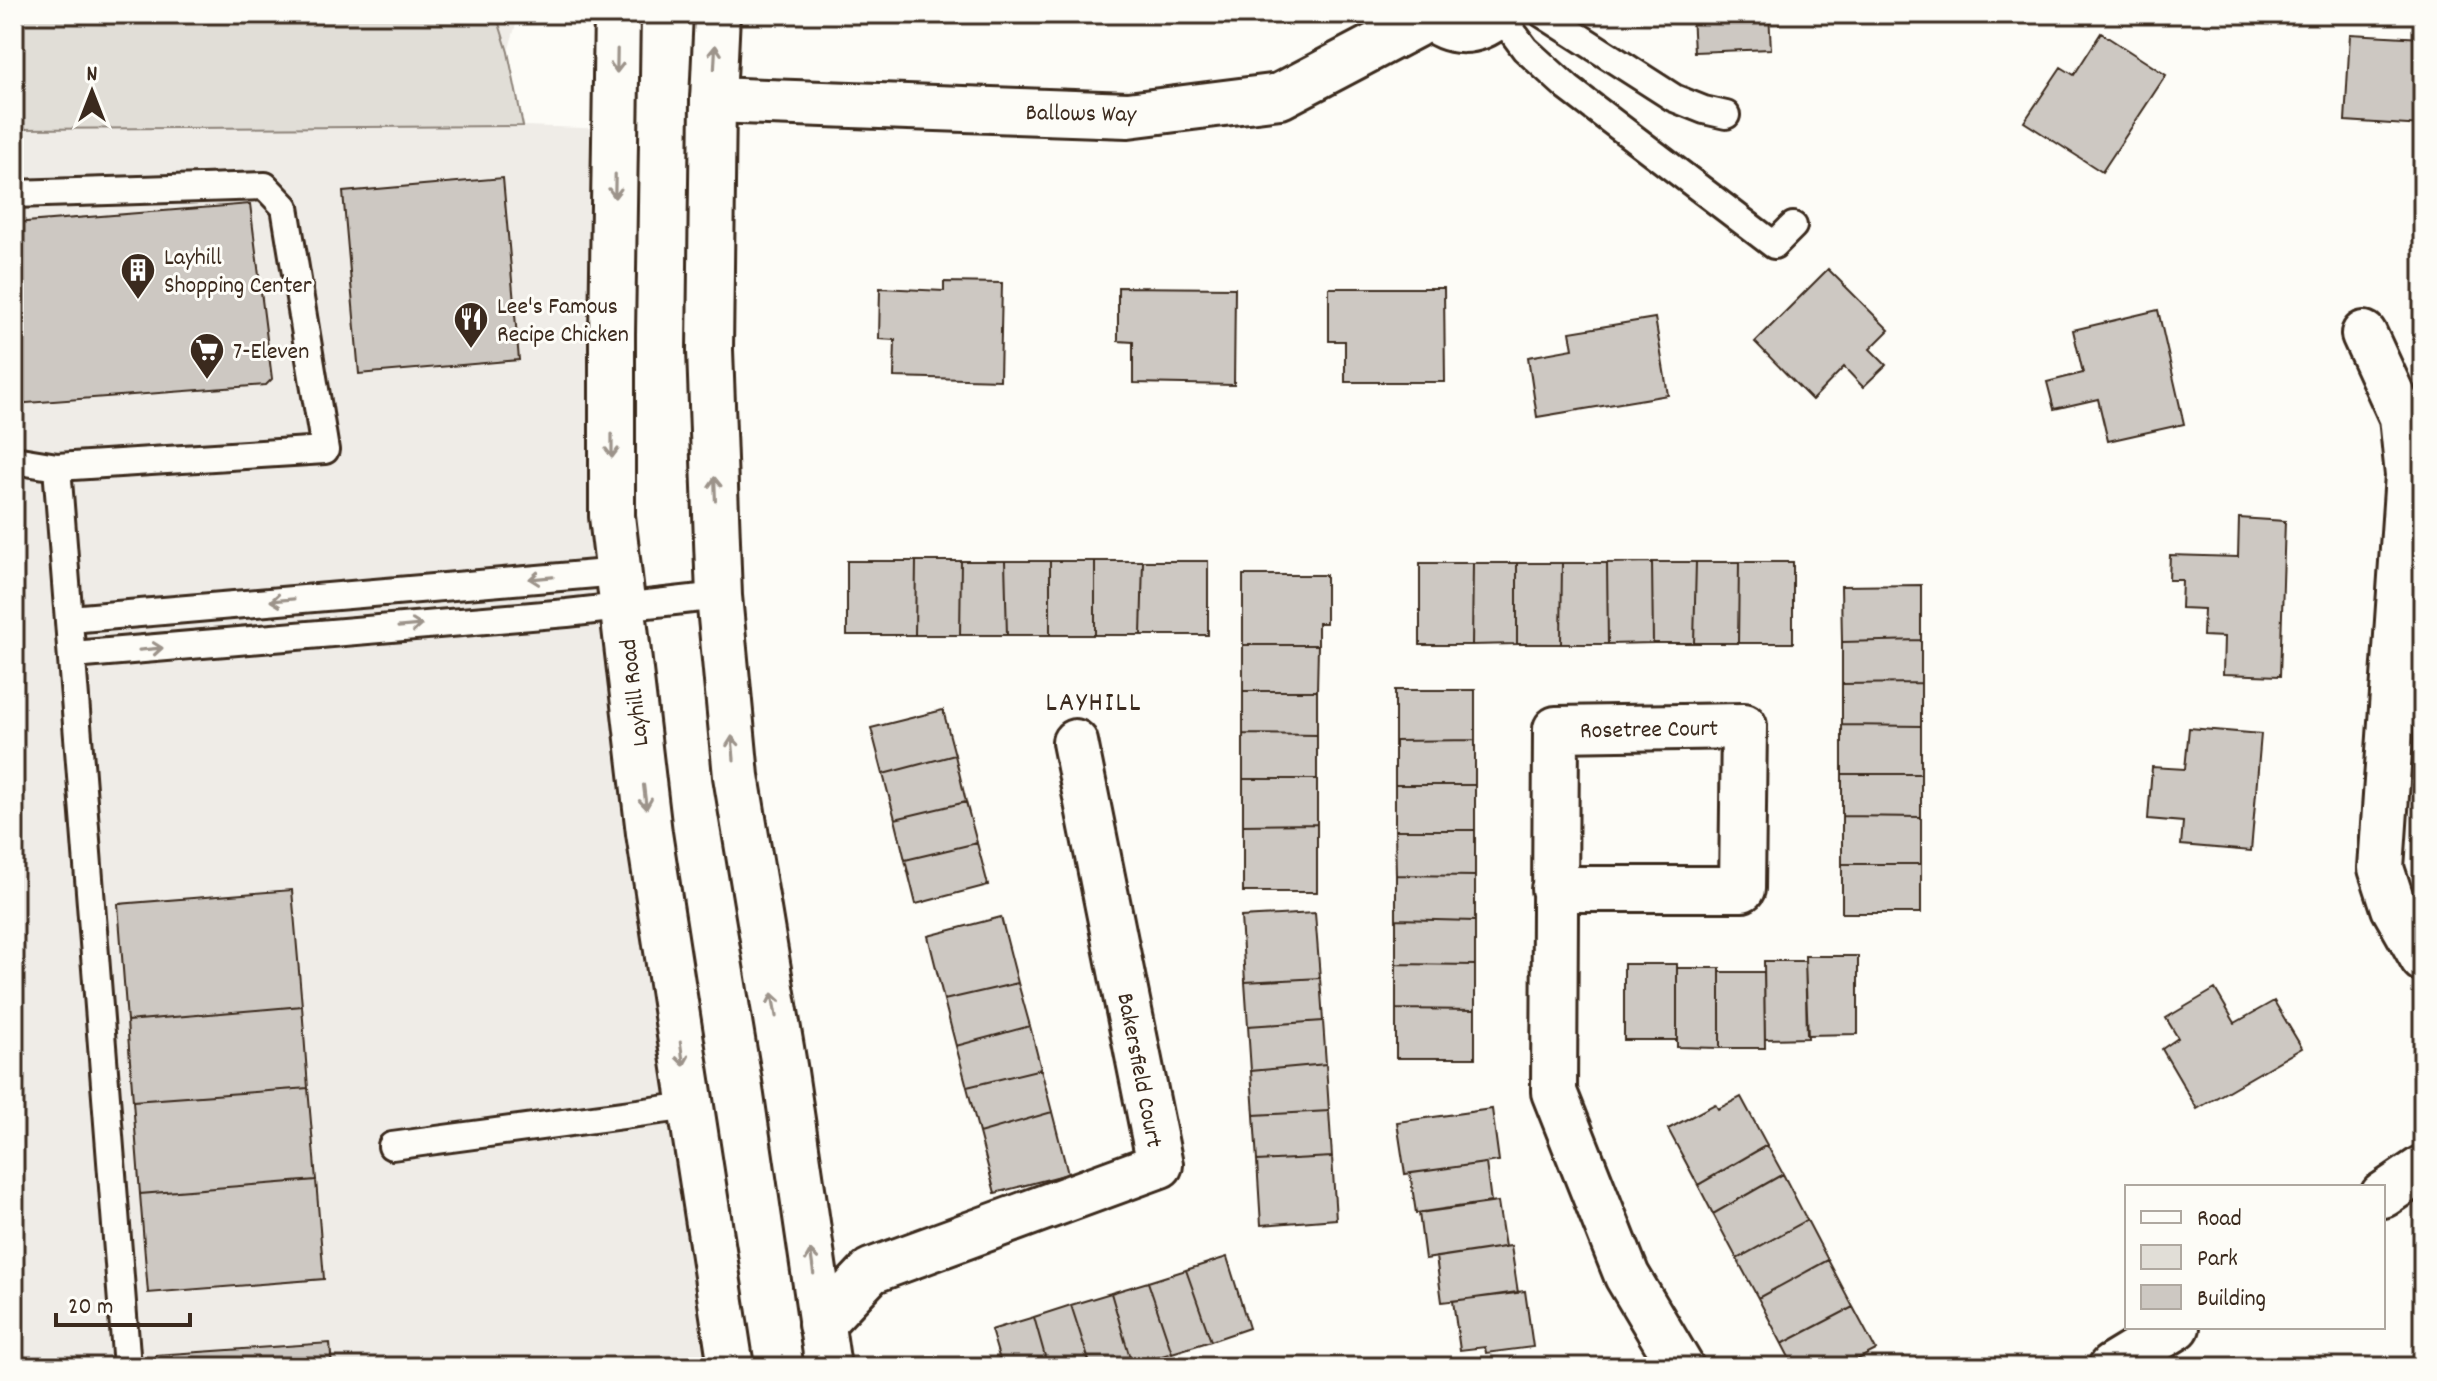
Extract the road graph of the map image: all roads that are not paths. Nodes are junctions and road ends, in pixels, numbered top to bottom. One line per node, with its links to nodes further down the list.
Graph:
1 (617, 14): 13 (street, Layhill Road, one-way to 13)
2 (717, 14): 6 (street, one-way to 2)
3 (1500, 14): 5 (street); 9 (lane)
4 (1543, 14): 7 (lane)
5 (1427, 15): 6 (street, Ballows Way)
6 (713, 100): 14 (street, one-way to 6)
7 (1726, 115)
8 (14, 194): 12 (lane)
9 (1793, 226)
10 (2364, 334): 19 (street)
11 (14, 460): 12 (lane)
12 (57, 467): 15 (lane)
13 (621, 590): 14 (lane); 15 (lane, one-way to 15); 16 (lane, one-way to 13); 20 (street, Layhill Road, one-way to 20)
14 (719, 596): 24 (street, one-way to 14)
15 (70, 619): 16 (lane)
16 (73, 655): 26 (lane)
17 (1075, 742): 24 (street, Bakersfield Court)
18 (1554, 889): 18 (street, Rosetree Court); 29 (street, Rosetree Court)
19 (2423, 959)
20 (690, 1106): 21 (lane); 27 (street, Layhill Road)
21 (392, 1146)
22 (2423, 1168): 23 (street)
23 (2385, 1194)
24 (821, 1324): 28 (street)
25 (2174, 1329): 30 (street)
26 (127, 1367)
27 (731, 1367)
28 (828, 1367)
29 (1681, 1367)
30 (2111, 1367)

